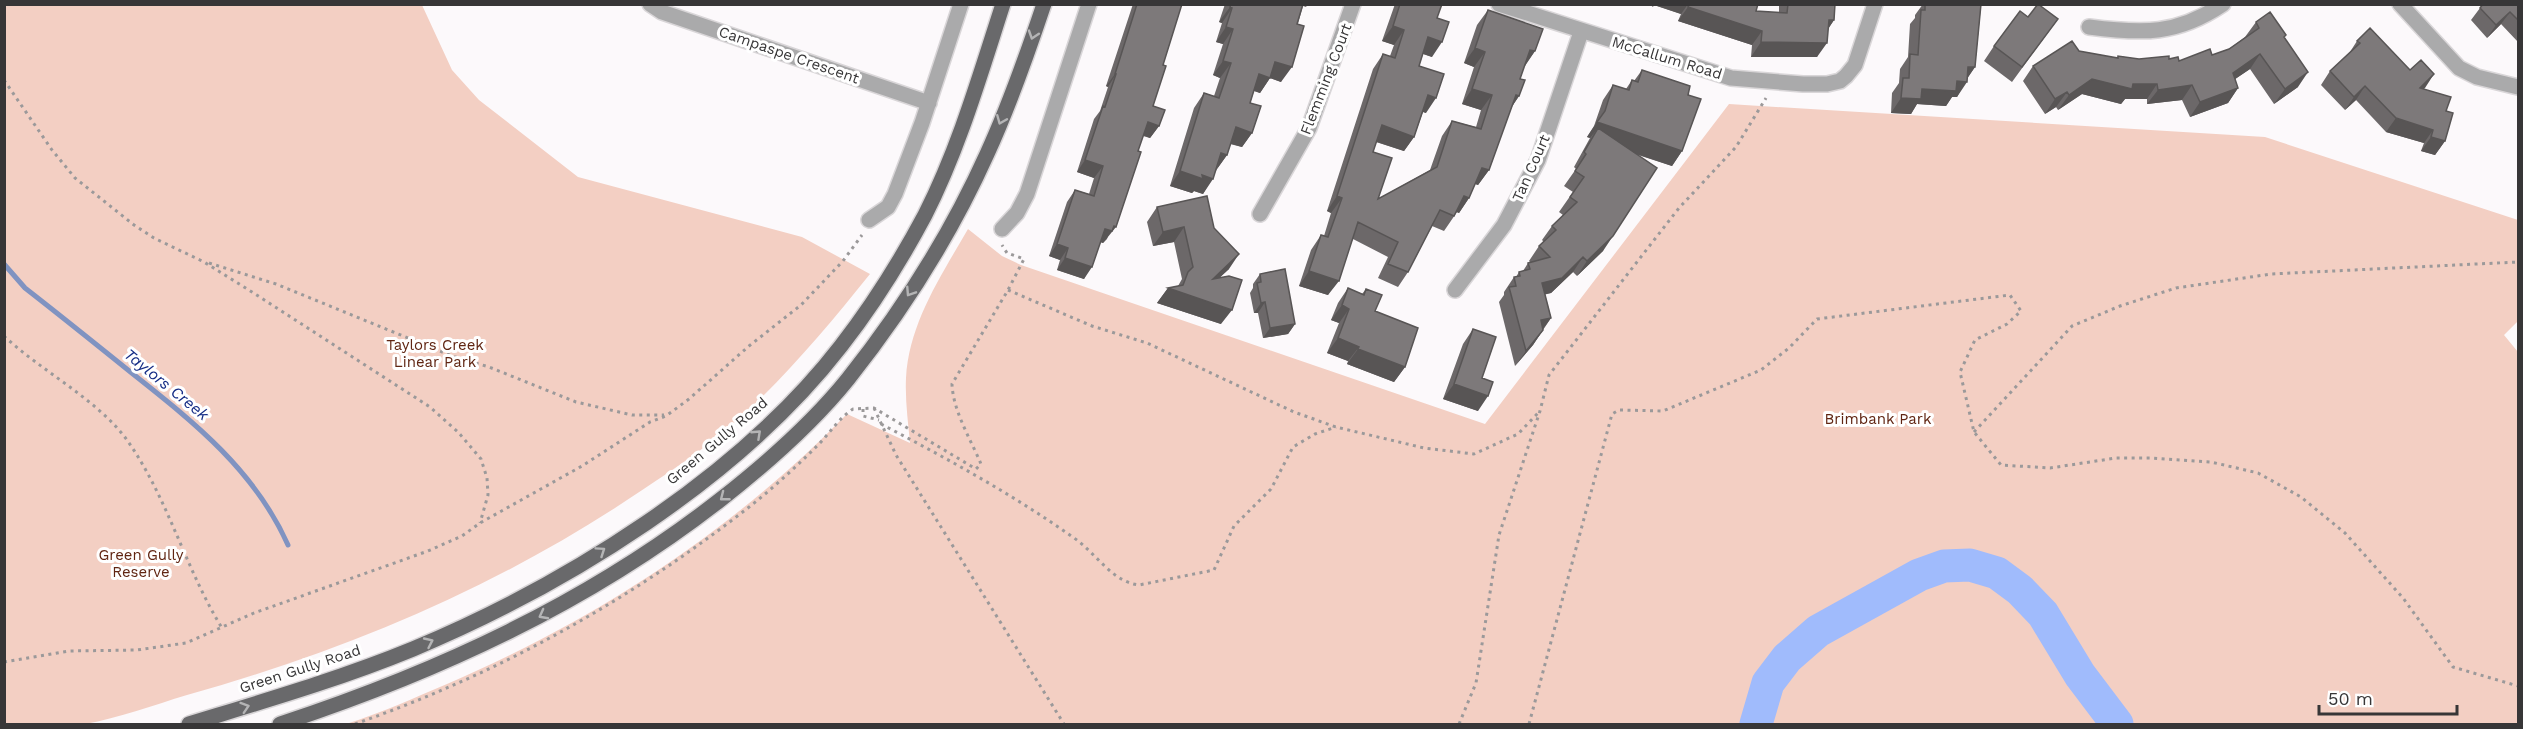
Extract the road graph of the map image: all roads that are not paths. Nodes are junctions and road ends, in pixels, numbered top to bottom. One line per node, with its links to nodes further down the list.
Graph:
1 (650, 4): 14 (street, Campaspe Crescent)
2 (961, 4): 14 (street)
3 (1003, 4): 19 (main road, Green Gully Road, one-way to 3)
4 (1044, 4): 20 (main road, one-way to 20)
5 (1089, 4): 17 (street)
6 (1353, 4): 15 (street, Flemming Court)
7 (1499, 4): 12 (street, McCallum Road)
8 (1875, 4): 12 (street, McCallum Road)
9 (2223, 4): 11 (street)
10 (2400, 4): 13 (street)
11 (2089, 27)
12 (1581, 32): 18 (street, Tan Court)
13 (2518, 87)
14 (929, 103): 16 (street)
15 (1260, 214)
16 (869, 220)
17 (1002, 229)
18 (1455, 290)
19 (189, 724)
20 (280, 724)

